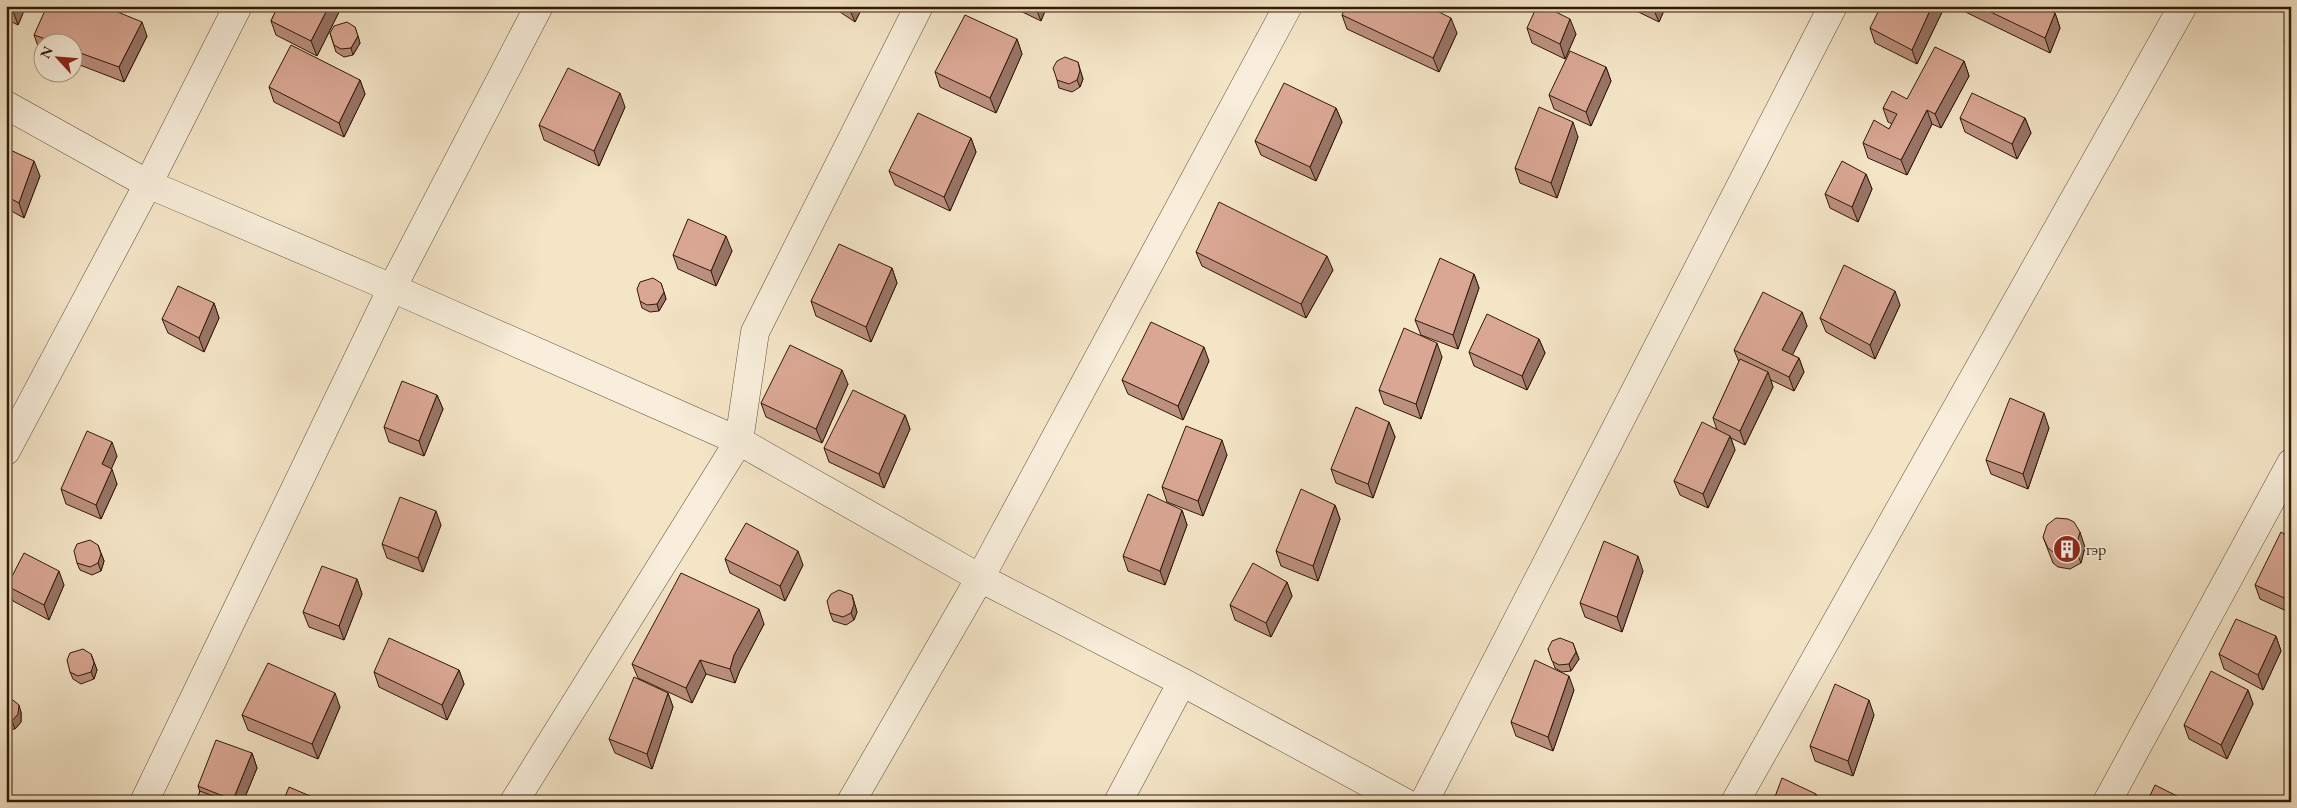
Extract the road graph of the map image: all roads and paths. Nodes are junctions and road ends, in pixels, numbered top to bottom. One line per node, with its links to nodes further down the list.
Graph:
1 (238, 6): 8 (street)
2 (539, 6): 9 (street)
3 (919, 6): 10 (street)
4 (1288, 6): 13 (street)
5 (1833, 6): 20 (street)
6 (2183, 6): 21 (street)
7 (6, 105): 8 (street)
8 (148, 184): 9 (street); 11 (street)
9 (392, 288): 10 (street); 15 (street)
10 (739, 441): 13 (street); 16 (street)
11 (6, 451)
12 (2291, 464): 22 (street)
13 (980, 578): 14 (street); 17 (street)
14 (1182, 682): 18 (street); 19 (street)
15 (144, 802)
16 (514, 802)
17 (851, 802)
18 (1118, 802)
19 (1404, 802)
20 (1424, 802)
21 (1735, 802)
22 (2107, 802)

